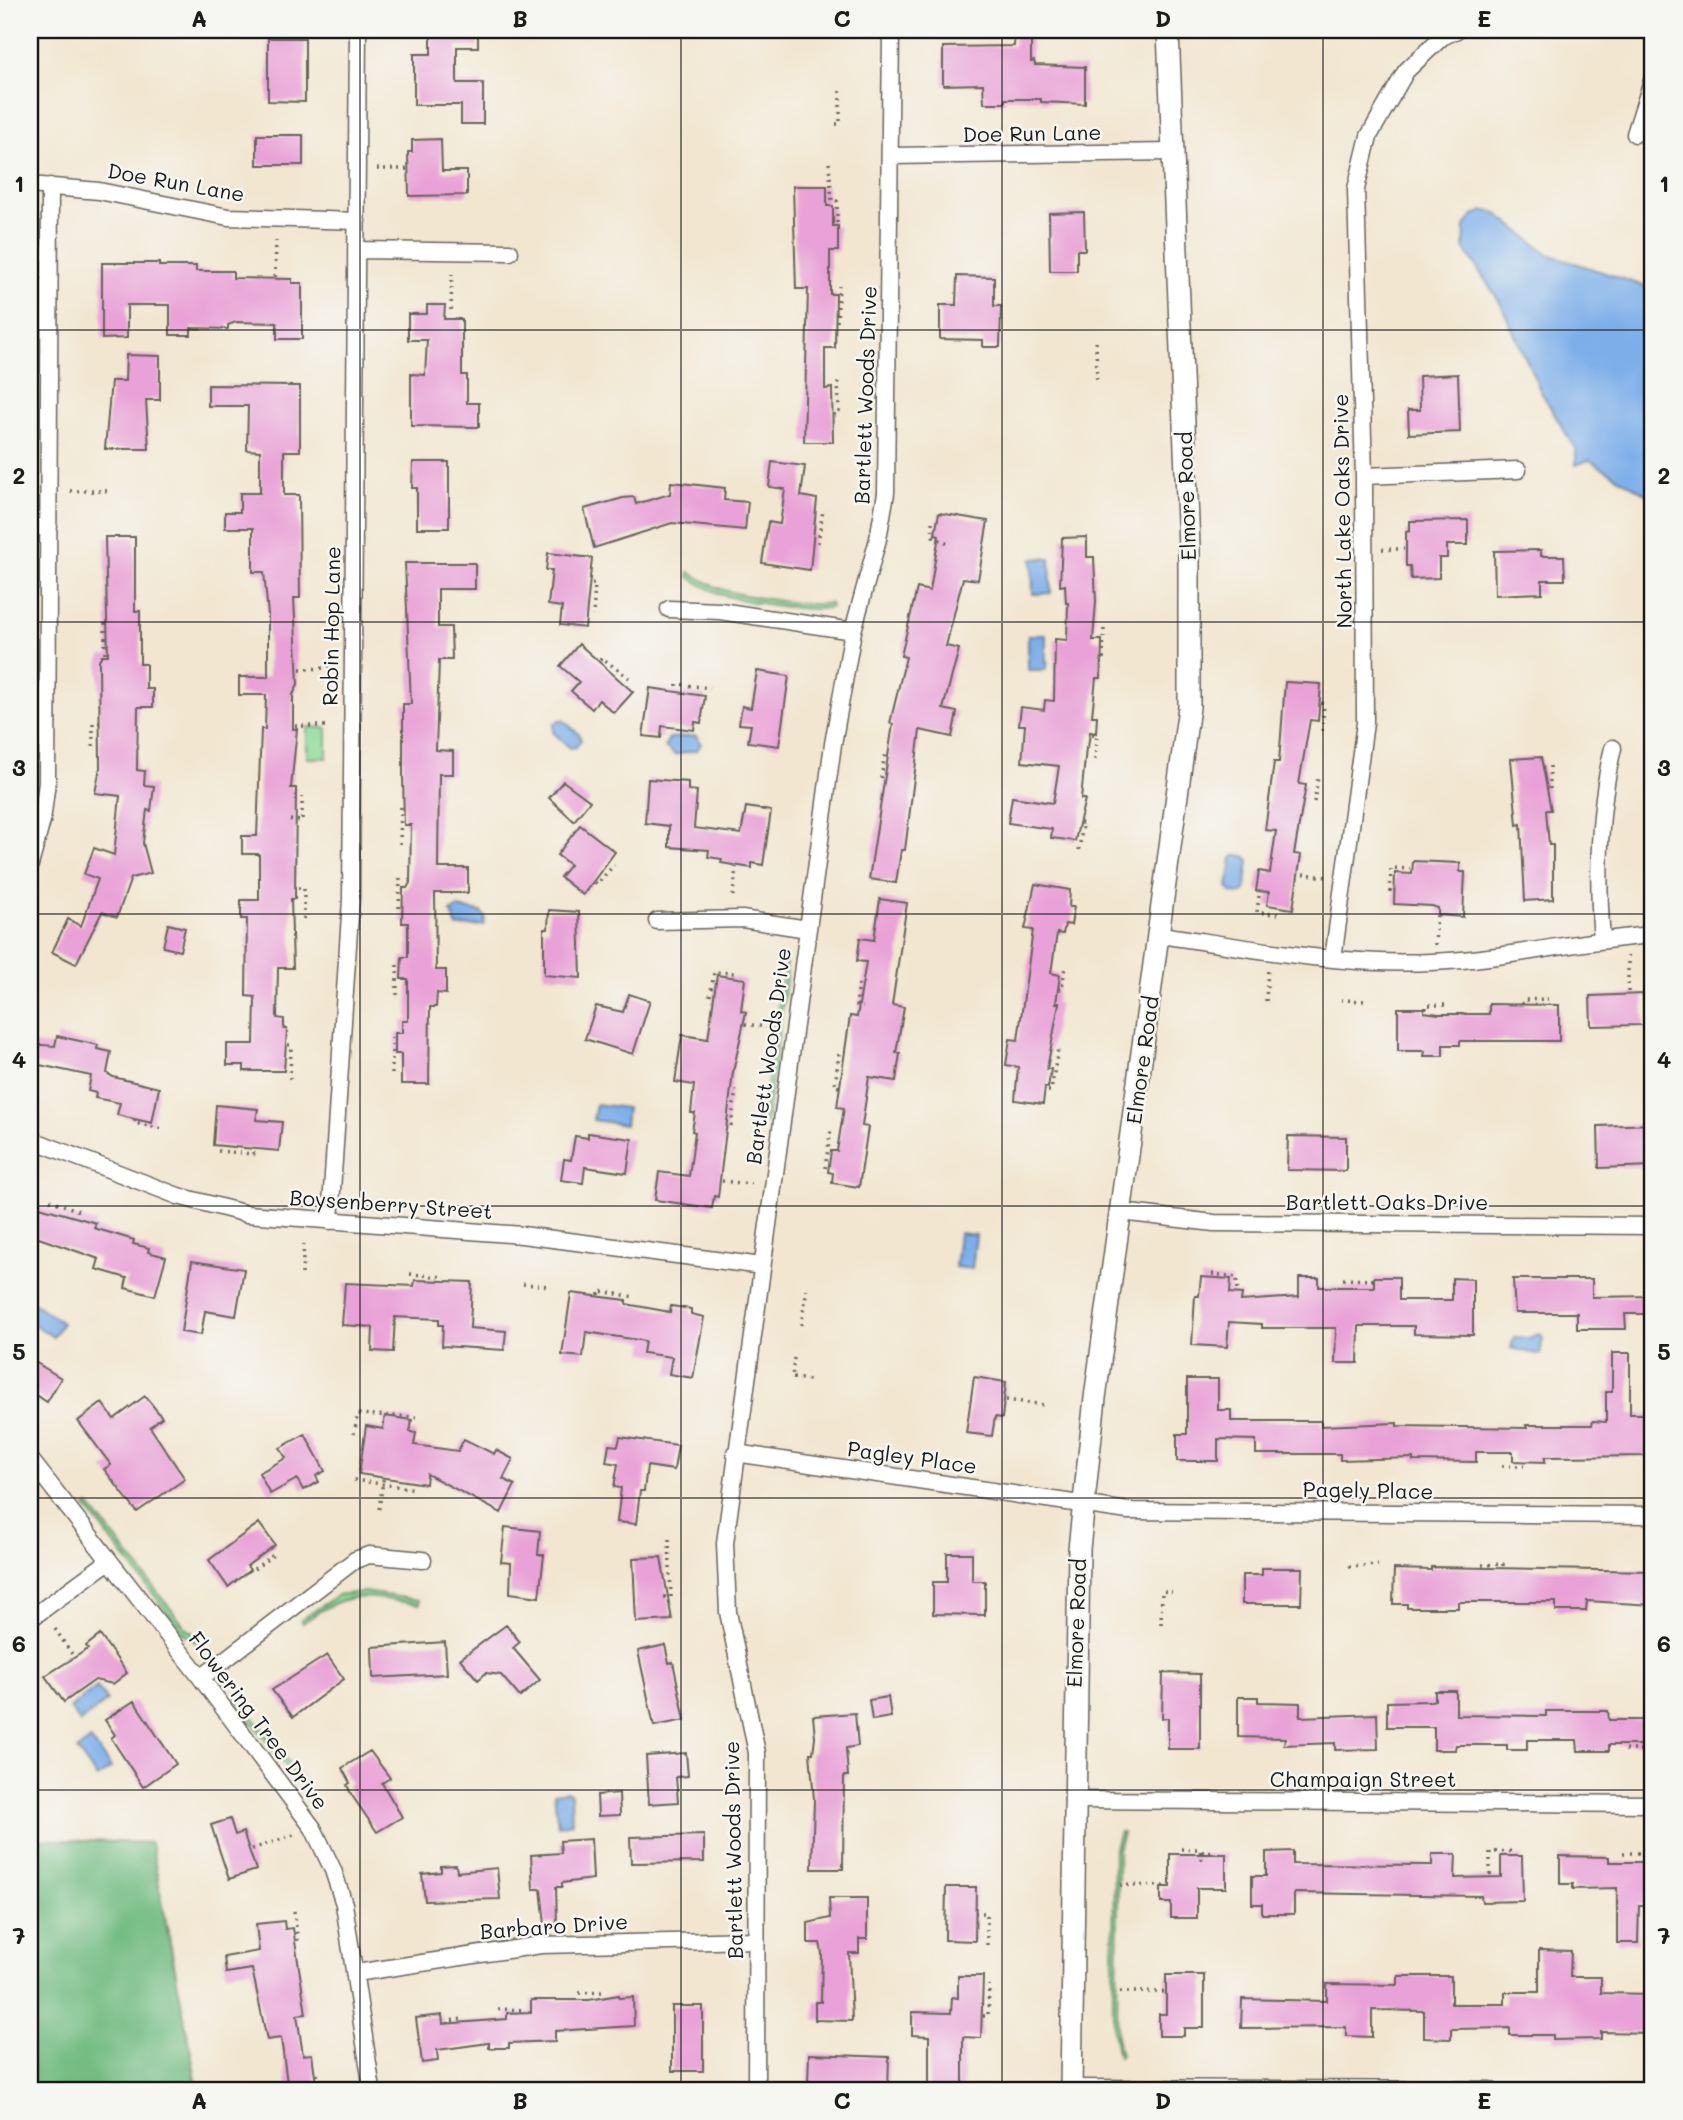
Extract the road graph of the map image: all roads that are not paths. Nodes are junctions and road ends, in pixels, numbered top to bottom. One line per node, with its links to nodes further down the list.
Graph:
1 (358, 30): 11 (street, Robin Hop Lane)
2 (891, 30): 8 (street, Bartlett Woods Drive)
3 (1168, 30): 7 (street, Elmore Road)
4 (1457, 30): 15 (street, North Lake Oaks Drive)
5 (1653, 78): 6 (street)
6 (1635, 134)
7 (1175, 152): 8 (street, Doe Run Lane); 24 (street, Elmore Road)
8 (890, 156): 19 (street, Bartlett Woods Drive)
9 (30, 185): 10 (street, Doe Run Lane)
10 (50, 186): 11 (street, Doe Run Lane); 17 (street)
11 (357, 221): 12 (street, Robin Hop Lane)
12 (356, 250): 13 (street); 30 (street, Robin Hop Lane)
13 (510, 253)
14 (1518, 470): 15 (street)
15 (1364, 476): 27 (street, North Lake Oaks Drive)
16 (30, 527): 17 (street)
17 (49, 527): 21 (street)
18 (669, 609): 19 (street)
19 (853, 631): 23 (street, Bartlett Woods Drive)
20 (1613, 748): 26 (street)
21 (30, 865)
22 (657, 921): 23 (street)
23 (808, 929): 32 (street, Bartlett Woods Drive)
24 (1160, 935): 27 (street); 29 (street, Elmore Road)
25 (1653, 935): 26 (street)
26 (1602, 940): 27 (street)
27 (1333, 959)
28 (30, 1139): 30 (street, Boysenberry Street)
29 (1121, 1212): 31 (street, Bartlett Oaks Drive); 35 (street, Elmore Road)
30 (330, 1221): 32 (street, Boysenberry Street)
31 (1653, 1226)
32 (762, 1266): 33 (street, Bartlett Woods Drive)
33 (735, 1453): 35 (street, Pagley Place); 43 (street, Bartlett Woods Drive)
34 (30, 1459): 38 (street, Flowering Tree Drive)
35 (1083, 1505): 36 (street, Pagely Place); 41 (street, Elmore Road)
36 (1653, 1515)
37 (423, 1560): 40 (street)
38 (109, 1561): 39 (street); 40 (street, Flowering Tree Drive)
39 (30, 1619)
40 (201, 1678): 44 (street, Flowering Tree Drive)
41 (1073, 1800): 42 (street, Champaign Street); 45 (street, Elmore Road)
42 (1653, 1804)
43 (756, 1940): 44 (street, Barbaro Drive); 47 (street, Bartlett Woods Drive)
44 (356, 1973): 46 (street, Flowering Tree Drive)
45 (1070, 2089): 48 (street)
46 (372, 2090)
47 (756, 2090)
48 (1490, 2090)

